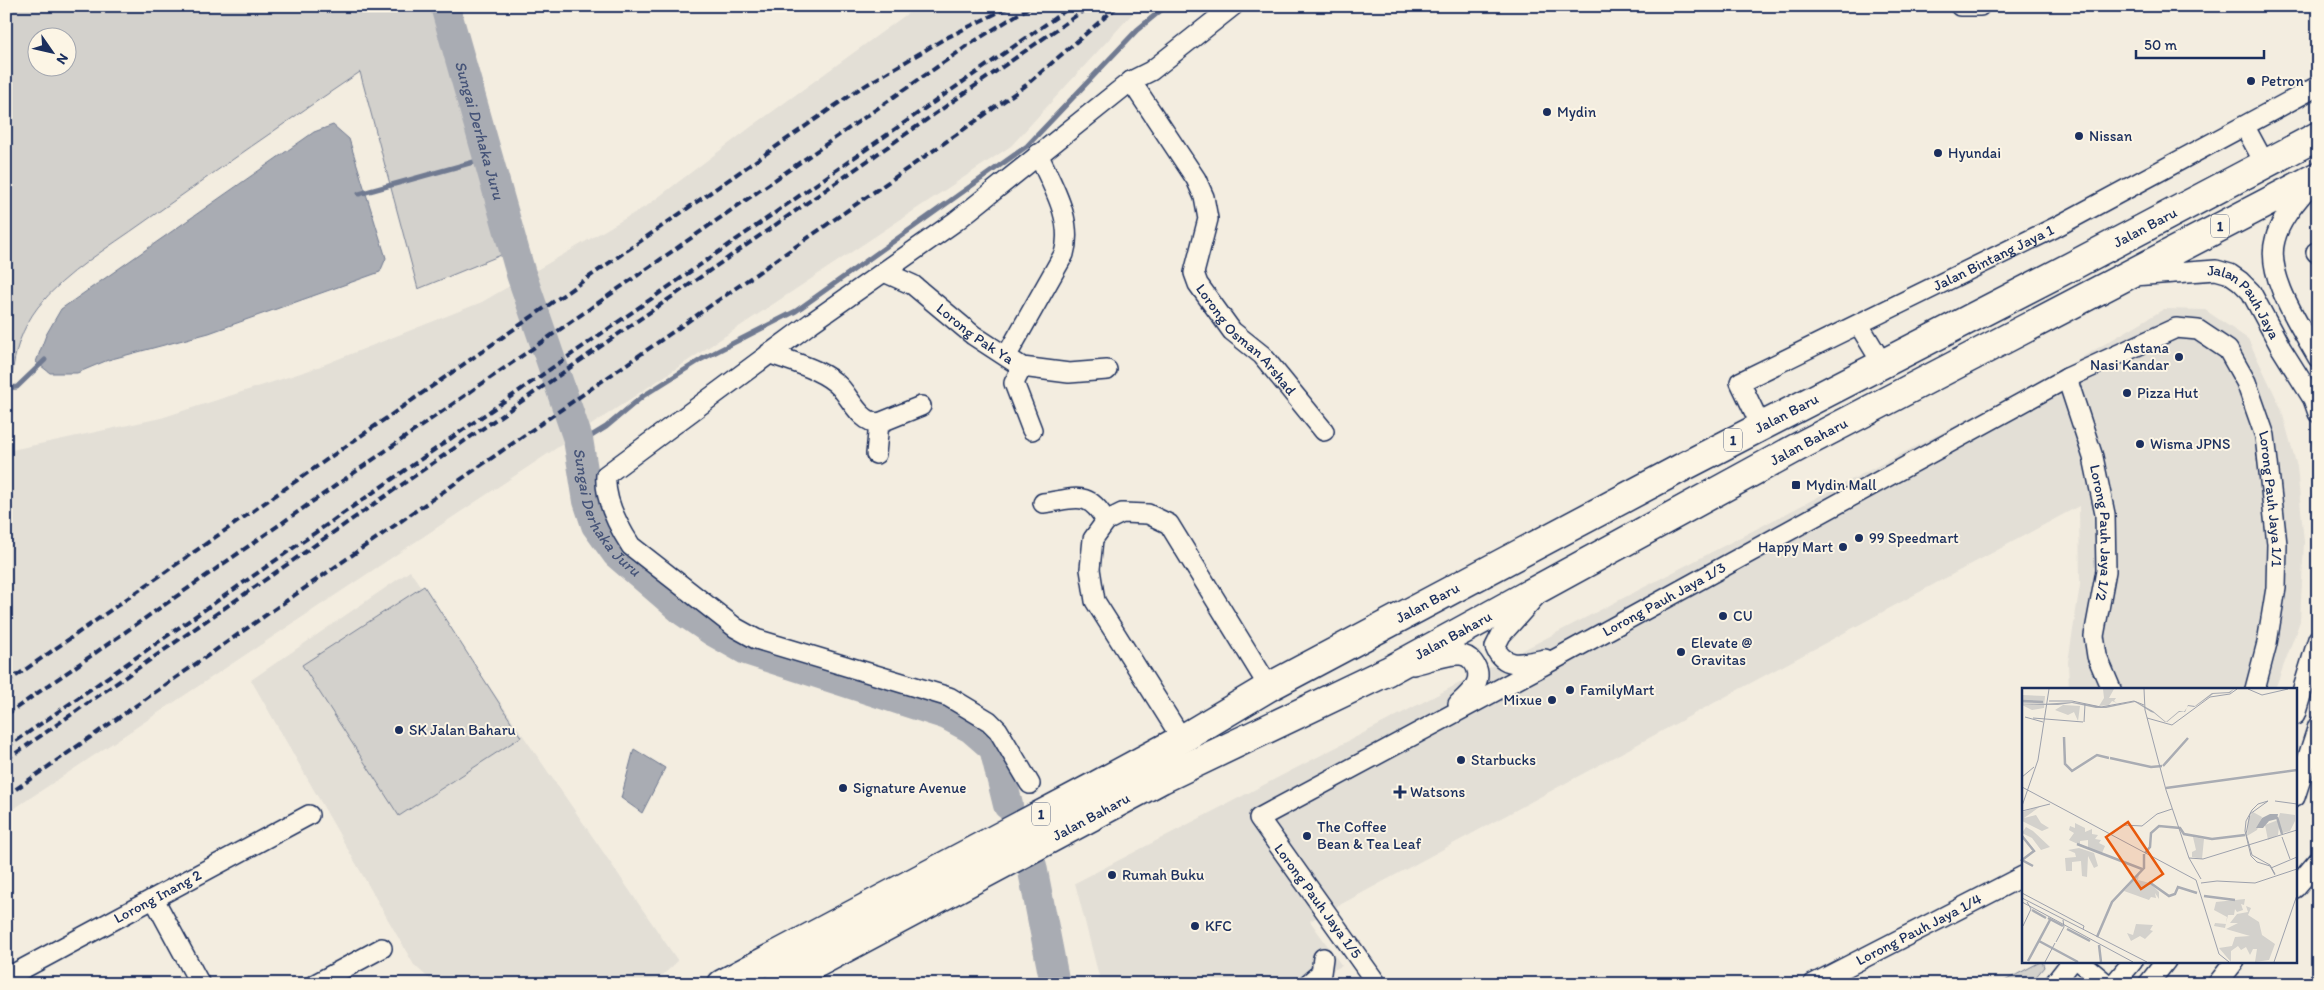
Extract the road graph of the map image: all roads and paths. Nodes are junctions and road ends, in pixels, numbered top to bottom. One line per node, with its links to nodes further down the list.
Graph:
1 (1233, 6): 4 (street)
2 (1960, 6): 3 (street)
3 (1980, 6)
4 (1131, 81): 8 (street); 27 (street, Lorong Osman Arshad)
5 (2318, 86): 6 (street, Jalan Bintang Jaya 1)
6 (2245, 127): 9 (street); 13 (street, Jalan Bintang Jaya 1)
7 (2318, 136): 9 (highway, Jalan Baru / 1)
8 (1038, 154): 11 (street); 16 (street)
9 (2265, 164): 18 (highway, Jalan Baru / 1)
10 (2317, 177): 12 (highway, 1); 17 (street, Jalan Pauh Jaya)
11 (884, 272): 15 (street); 16 (street, Lorong Pak Ya)
12 (2123, 276): 23 (street, Jalan Pauh Jaya); 31 (highway, Jalan Baharu / 1)
13 (1859, 325): 18 (street); 25 (street, Jalan Bintang Jaya 1)
14 (2198, 330): 21 (street, Lorong Pauh Jaya 1/3); 37 (street, Lorong Pauh Jaya 1/1)
15 (769, 353): 24 (street); 43 (street)
16 (1007, 355): 19 (street, Lorong Pak Ya)
17 (2318, 358)
18 (1882, 363): 25 (highway, Jalan Baru / 1)
19 (1022, 367): 20 (street, Lorong Pak Ya); 26 (street)
20 (1107, 370)
21 (2067, 378): 33 (street, Lorong Pauh Jaya 1/3); 36 (street, Lorong Pauh Jaya 1/2)
22 (921, 406): 24 (street)
23 (2318, 412)
24 (879, 423): 28 (street)
25 (1761, 426): 35 (highway, Jalan Baru / 1)
26 (1032, 430)
27 (1324, 431)
28 (876, 454)
29 (1043, 503): 30 (street)
30 (1106, 521): 35 (street); 41 (street)
31 (1543, 588): 33 (street); 34 (highway, Jalan Baharu / 1)
32 (2318, 640): 38 (street)
33 (1559, 657): 39 (street, Lorong Pauh Jaya 1/3)
34 (1388, 671): 39 (street); 42 (highway, Jalan Baharu / 1)
35 (1269, 687): 41 (highway, Jalan Baru / 1)
36 (2111, 688)
37 (2255, 688)
38 (2296, 712)
39 (1447, 716): 46 (street, Lorong Pauh Jaya 1/3)
40 (2318, 726): 44 (street)
41 (1182, 739): 42 (highway, Jalan Baru / 1)
42 (1158, 767): 61 (highway, Jalan Baharu / 1); 62 (highway, Jalan Baharu / 1)
43 (1030, 784)
44 (2296, 794)
45 (309, 815): 50 (street, Lorong Inang 2)
46 (1259, 818): 64 (street, Lorong Pauh Jaya 1/5)
47 (2318, 861): 49 (street)
48 (2022, 877): 65 (street, Lorong Pauh Jaya 1/4)
49 (2296, 887)
50 (154, 899): 58 (street, Lorong Inang 2); 59 (street)
51 (382, 948): 60 (street)
52 (1323, 958): 63 (street)
53 (2071, 962): 66 (street)
54 (2080, 962): 67 (street)
55 (2165, 962): 69 (street)
56 (2234, 962): 70 (street)
57 (2129, 963): 68 (street)
58 (6, 978)
59 (200, 984)
60 (315, 984)
61 (722, 984)
62 (778, 984)
63 (1308, 984)
64 (1377, 984)
65 (1814, 984)
66 (2054, 984)
67 (2107, 984)
68 (2114, 984)
69 (2148, 984)
70 (2217, 984)

